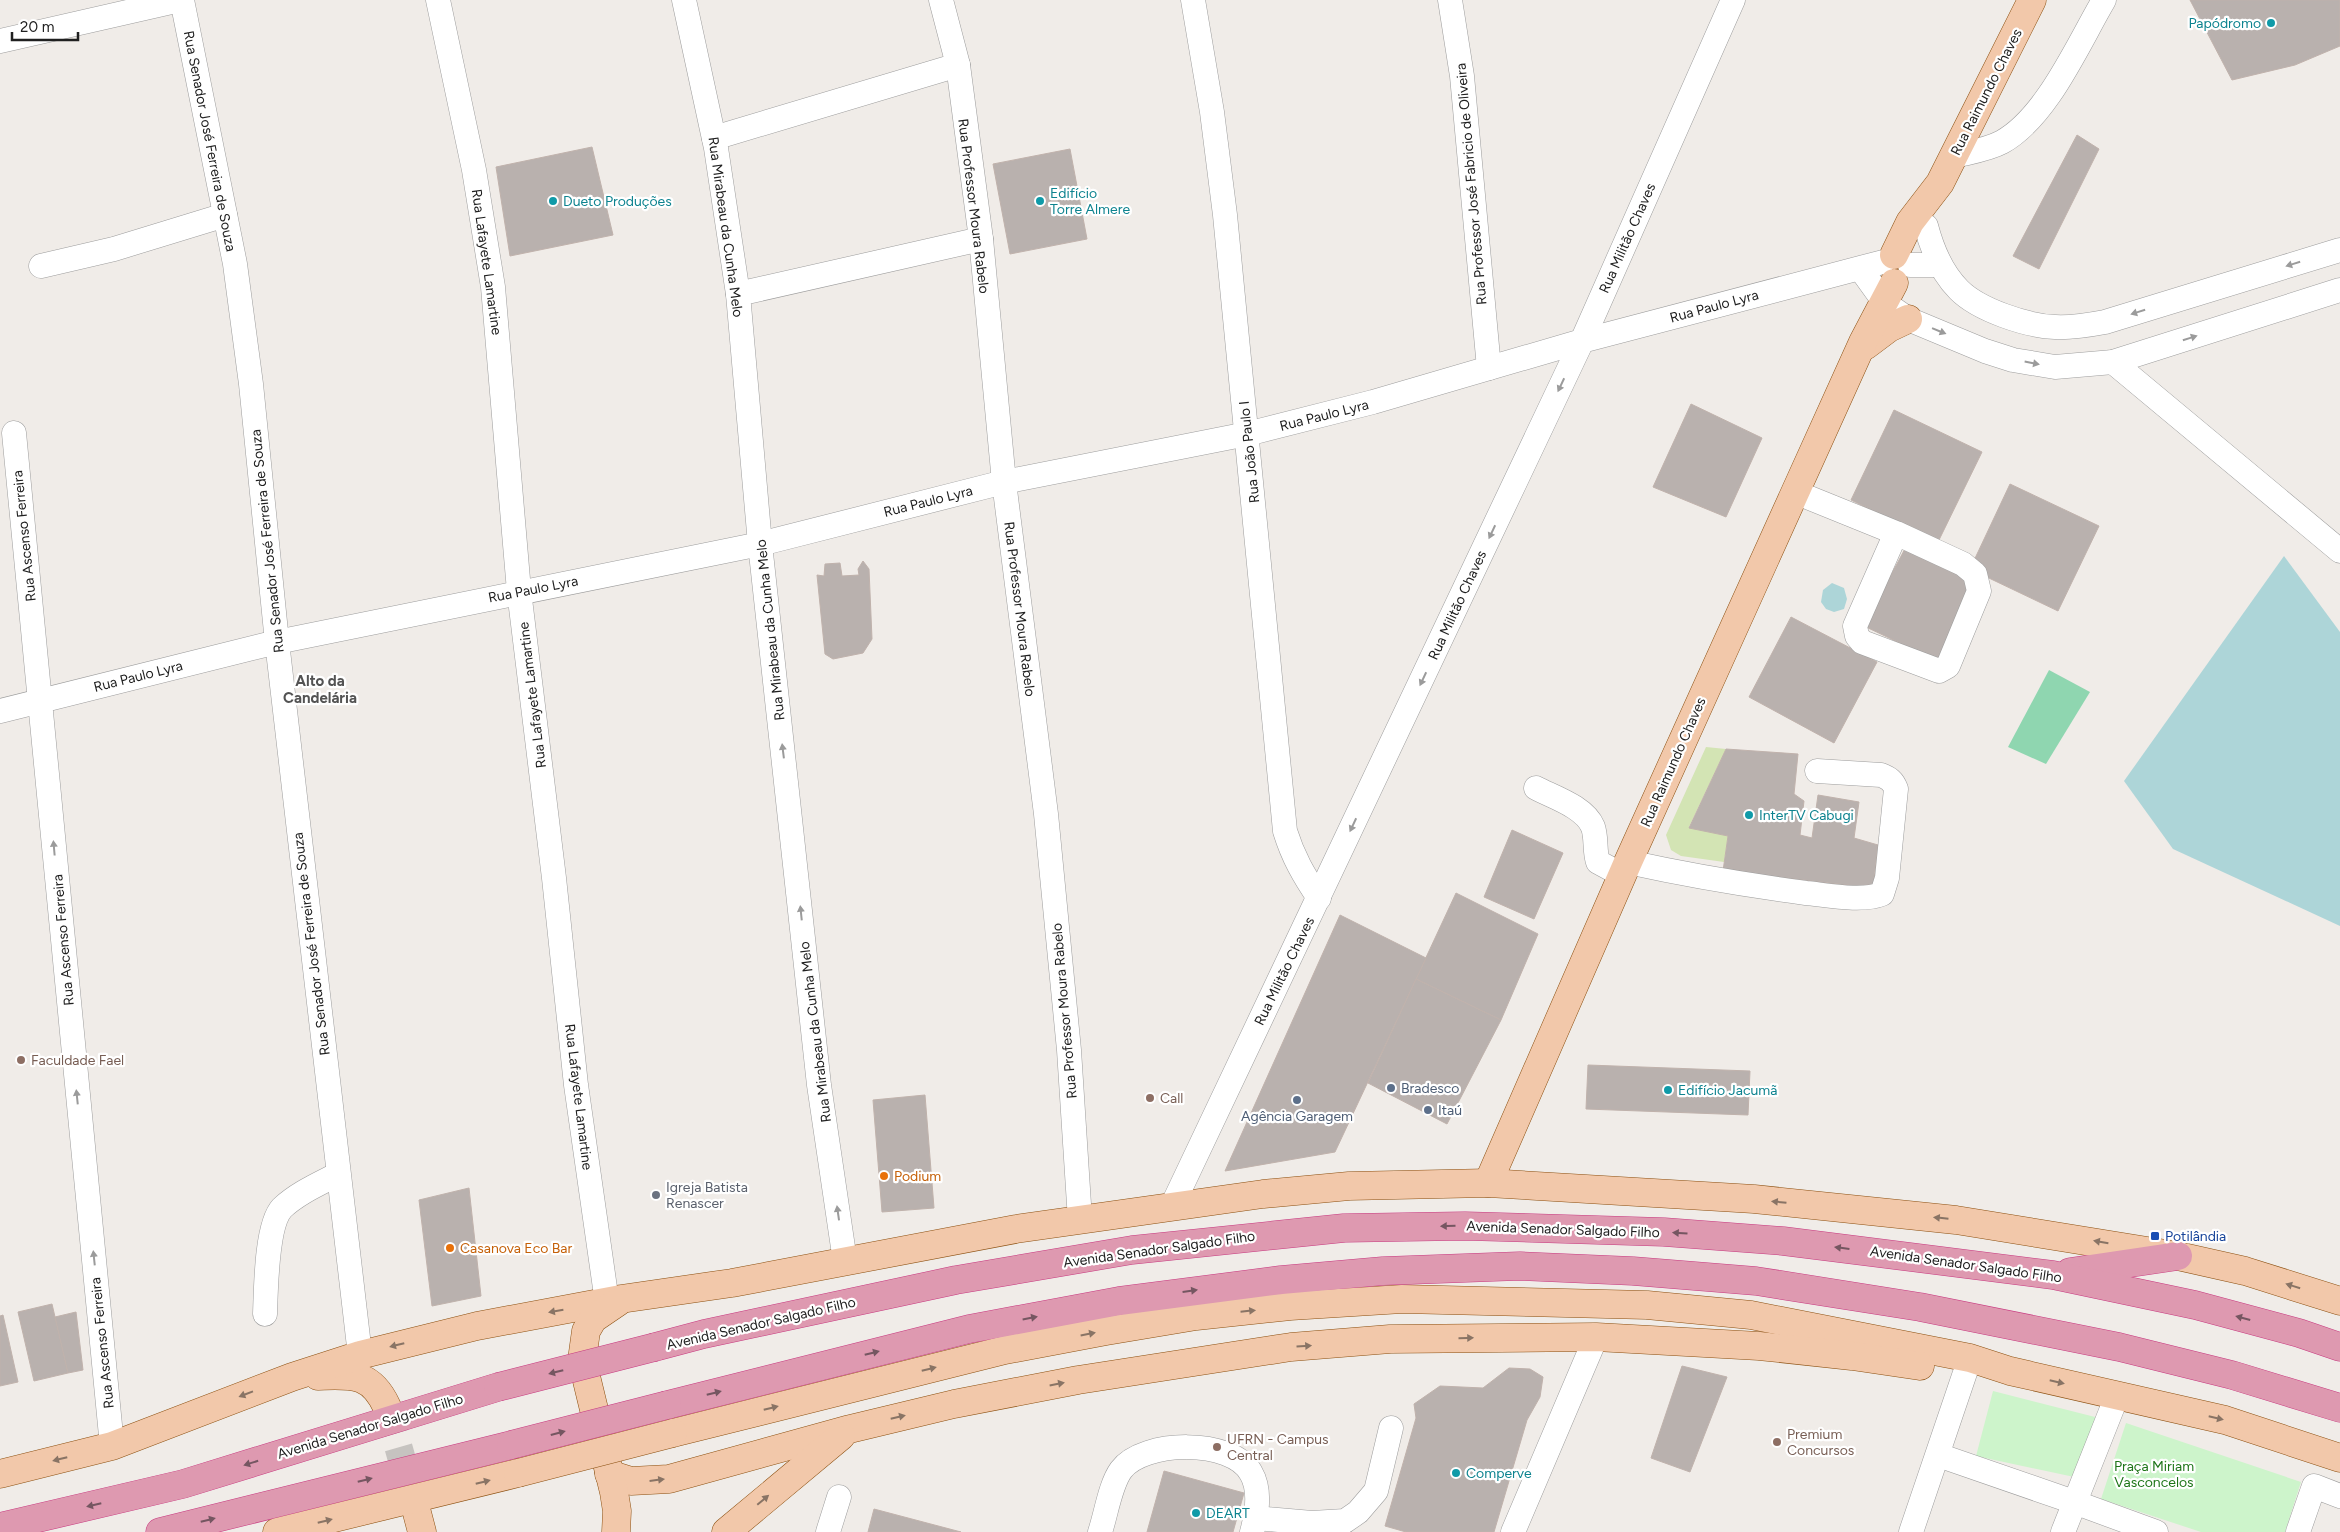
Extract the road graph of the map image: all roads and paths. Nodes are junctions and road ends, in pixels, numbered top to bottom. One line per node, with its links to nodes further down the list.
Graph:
1 (181, 0): 12 (street); 17 (street, Rua Senador José Ferreira de Souza)
2 (438, 0): 38 (street, Rua Lafayete Lamartine)
3 (684, 0): 14 (street, Rua Mirabeau da Cunha Melo)
4 (941, 0): 13 (street, Rua Professor Moura Rabelo)
5 (1193, 0): 32 (street, Rua João Paulo I)
6 (1450, 0): 30 (street, Rua Professor José Fabricio de Oliveira)
7 (1713, 0): 11 (street)
8 (1733, 0): 11 (street, Rua Militão Chaves)
9 (2032, 0): 15 (main road, Rua Raimundo Chaves)
10 (2104, 0): 15 (street)
11 (1720, 26): 27 (street, Rua Militão Chaves)
12 (0, 41)
13 (958, 65): 14 (street); 19 (street, Rua Professor Moura Rabelo)
14 (714, 138): 25 (street, Rua Mirabeau da Cunha Melo)
15 (1954, 156): 16 (main road, Rua Raimundo Chaves)
16 (1940, 183): 18 (main road, Rua Raimundo Chaves); 23 (main road, Rua Raimundo Chaves)
17 (225, 215): 22 (street); 39 (street, Rua Senador José Ferreira de Souza)
18 (1926, 226): 21 (street); 23 (main road, Rua Raimundo Chaves)
19 (980, 239): 25 (street); 33 (street, Rua Professor Moura Rabelo)
20 (2340, 250): 21 (street, one-way to 21)
21 (1940, 265): 23 (street, Rua Paulo Lyra)
22 (41, 266)
23 (1885, 274): 26 (street); 27 (street, Rua Paulo Lyra); 28 (main road, Rua Raimundo Chaves)
24 (2340, 290): 29 (street, one-way to 24)
25 (738, 294): 36 (street, Rua Mirabeau da Cunha Melo)
26 (1908, 319): 28 (main road); 29 (street, one-way to 29)
27 (1582, 340): 30 (street, Rua Paulo Lyra); 45 (street, Rua Militão Chaves, one-way to 45)
28 (1862, 346): 34 (main road, Rua Raimundo Chaves)
29 (2113, 362): 37 (street)
30 (1489, 368): 32 (street, Rua Paulo Lyra)
31 (14, 433): 40 (street, Rua Ascenso Ferreira)
32 (1247, 434): 33 (street, Rua Paulo Lyra); 45 (street, Rua João Paulo I)
33 (1004, 482): 36 (street, Rua Paulo Lyra); 49 (street, Rua Professor Moura Rabelo)
34 (1795, 492): 35 (street); 44 (main road, Rua Raimundo Chaves)
35 (1896, 533): 35 (street)
36 (760, 544): 38 (street, Rua Paulo Lyra); 51 (street, Rua Mirabeau da Cunha Melo, one-way to 36)
37 (2340, 551)
38 (519, 591): 39 (street, Rua Paulo Lyra); 53 (street, Rua Lafayete Lamartine)
39 (277, 642): 40 (street, Rua Paulo Lyra); 46 (street, Rua Senador José Ferreira de Souza)
40 (40, 700): 41 (street, Rua Paulo Lyra); 66 (street, Rua Ascenso Ferreira, one-way to 40)
41 (0, 710)
42 (1817, 772): 44 (street)
43 (1536, 788): 44 (street)
44 (1625, 868): 47 (main road, Rua Raimundo Chaves)
45 (1319, 898): 48 (street, Rua Militão Chaves)
46 (338, 1174): 55 (street); 58 (street, Rua Senador José Ferreira de Souza)
47 (1488, 1183): 48 (main road); 50 (main road, one-way to 47)
48 (1172, 1206): 49 (main road)
49 (1080, 1220): 51 (main road)
50 (2178, 1256): 52 (highway); 54 (main road, one-way to 50)
51 (845, 1261): 53 (main road)
52 (2053, 1275): 57 (highway, Avenida Senador Salgado Filho, one-way to 52); 75 (highway, Avenida Senador Salgado Filho, one-way to 75, bridge)
53 (614, 1300): 58 (main road, one-way to 58); 69 (main road)
54 (2340, 1301)
55 (266, 1314)
56 (1596, 1337): 59 (main road); 65 (main road, one-way to 56); 82 (street)
57 (2340, 1347)
58 (360, 1354): 60 (main road)
59 (1968, 1366): 61 (main road, one-way to 61); 67 (street); 77 (main road, one-way to 59, bridge)
60 (292, 1377): 62 (main road); 66 (main road, one-way to 66)
61 (2117, 1396): 68 (main road, one-way to 68); 73 (street)
62 (387, 1407)
63 (2340, 1408): 76 (highway, one-way to 63, bridge)
64 (1391, 1428): 74 (street)
65 (850, 1429): 69 (main road, one-way to 65); 79 (main road, one-way to 65)
66 (112, 1446): 70 (main road, one-way to 70)
67 (1938, 1455): 73 (street); 83 (street)
68 (2340, 1458)
69 (608, 1470): 78 (main road)
70 (0, 1474)
71 (2340, 1496): 86 (street)
72 (838, 1497): 80 (street)
73 (2074, 1502): 84 (street); 85 (street)
74 (1254, 1525): 81 (street)
75 (0, 1527)
76 (160, 1532)
77 (277, 1532)
78 (616, 1532)
79 (726, 1532)
80 (828, 1532)
81 (1100, 1532)
82 (1513, 1532)
83 (1911, 1532)
84 (2063, 1532)
85 (2156, 1532)
86 (2298, 1532)

